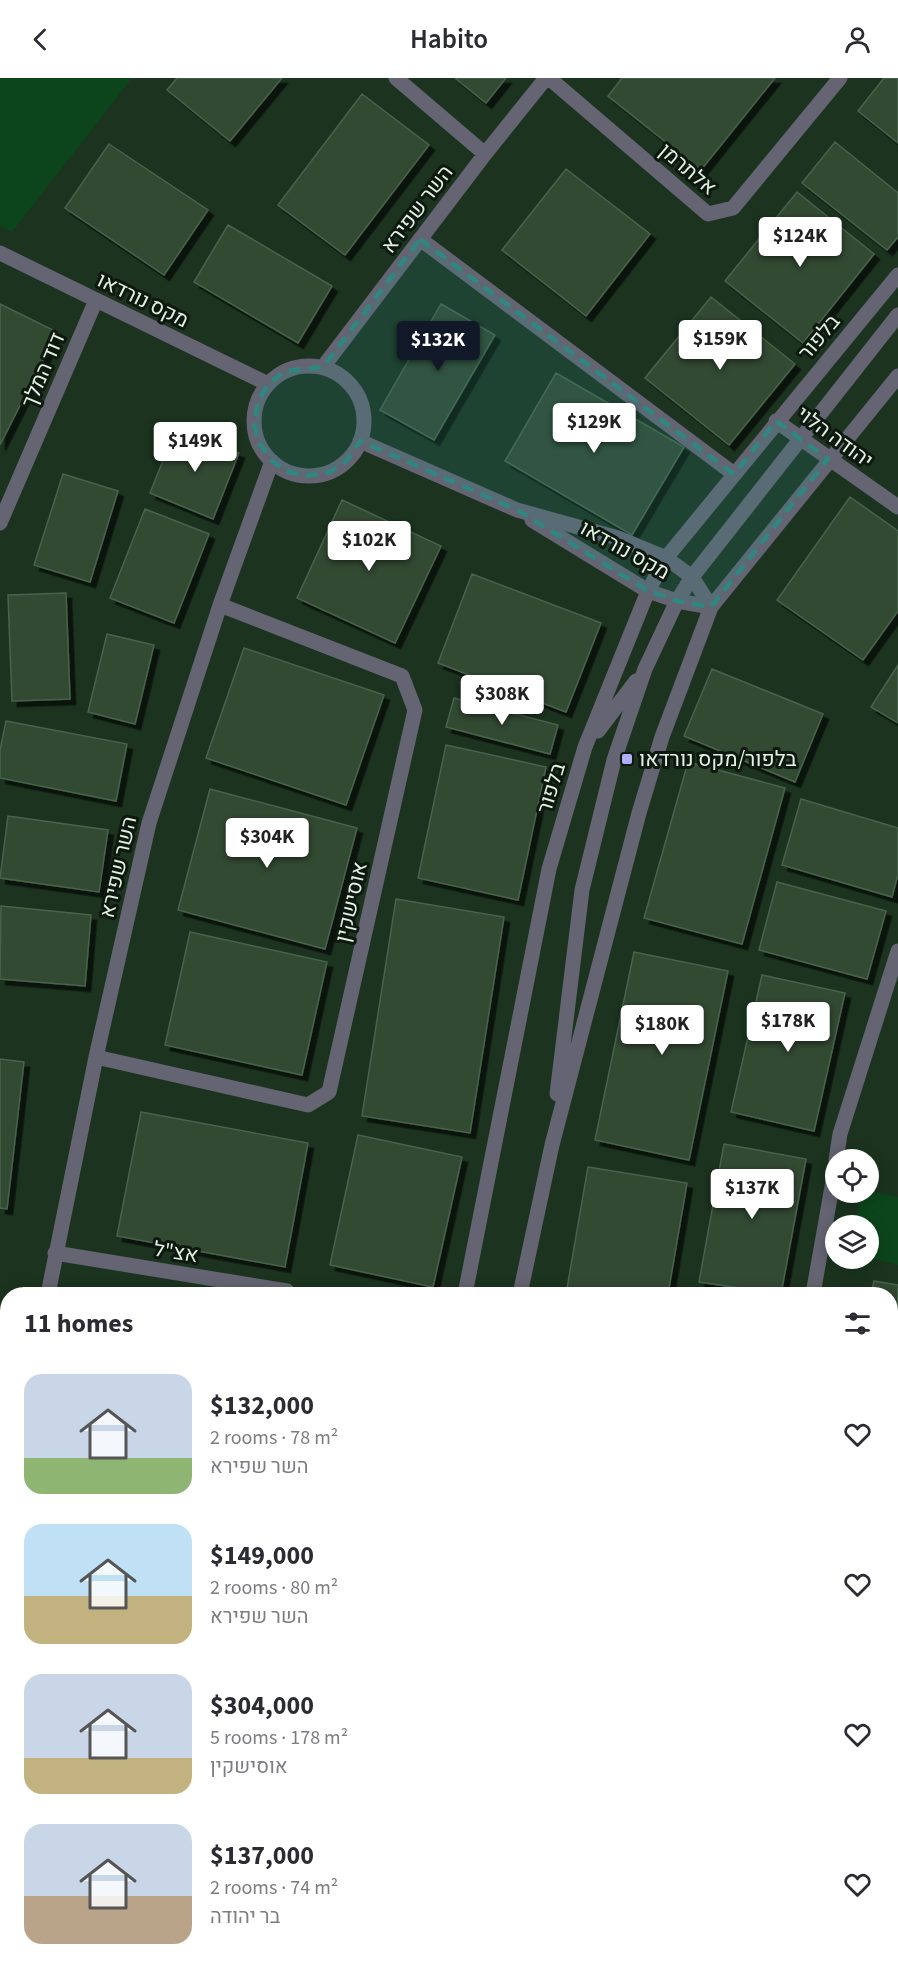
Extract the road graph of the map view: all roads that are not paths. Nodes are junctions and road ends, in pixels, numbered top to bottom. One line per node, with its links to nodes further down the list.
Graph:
1 (396, 78): 4 (street)
2 (548, 78): 3 (street, אלתרמן); 4 (street, השר שפירא)
3 (840, 78)
4 (484, 154): 5 (street, השר שפירא)
5 (420, 239): 10 (street, השר שפירא); 18 (street)
6 (0, 253): 8 (street, מקס נורדאו)
7 (898, 275): 13 (street, בלפור)
8 (96, 300): 12 (street, מקס נורדאו); 21 (street, דוד המלך)
9 (898, 315): 14 (street)
10 (323, 367): 12 (street); 15 (street)
11 (898, 376): 16 (street)
12 (268, 384): 17 (street)
13 (777, 421): 14 (street, יהודה הלוי); 18 (street, בלפור)
14 (801, 439): 16 (street, יהודה הלוי); 23 (street)
15 (360, 441): 17 (street); 20 (street, מקס נורדאו)
16 (828, 459): 19 (street, יהודה הלוי); 27 (street)
17 (272, 461): 26 (street, השר שפירא)
18 (734, 474): 22 (street, בלפור)
19 (898, 507)
20 (517, 510): 22 (street, מקס נורדאו); 24 (street, מקס נורדאו)
21 (0, 523)
22 (666, 558): 23 (street, מקס נורדאו); 24 (street, בלפור)
23 (692, 577): 25 (street); 27 (street, מקס נורדאו)
24 (648, 591): 25 (street, מקס נורדאו); 29 (street, בלפור)
25 (676, 601): 27 (street, מקס נורדאו); 28 (street)
26 (220, 605): 31 (street, השר שפירא); 31 (street, אוסישקין)
27 (711, 607): 32 (street)
28 (645, 669): 29 (street); 32 (street)
29 (585, 747): 38 (street, בלפור)
30 (898, 951): 33 (street)
31 (96, 1057): 35 (street, השר שפירא)
32 (552, 1145): 39 (street)
33 (838, 1149)
34 (829, 1203): 40 (street)
35 (55, 1253): 36 (street, השר שפירא); 37 (street, אצ"ל)
36 (49, 1287)
37 (263, 1287)
38 (466, 1287)
39 (521, 1287)
40 (814, 1287)

